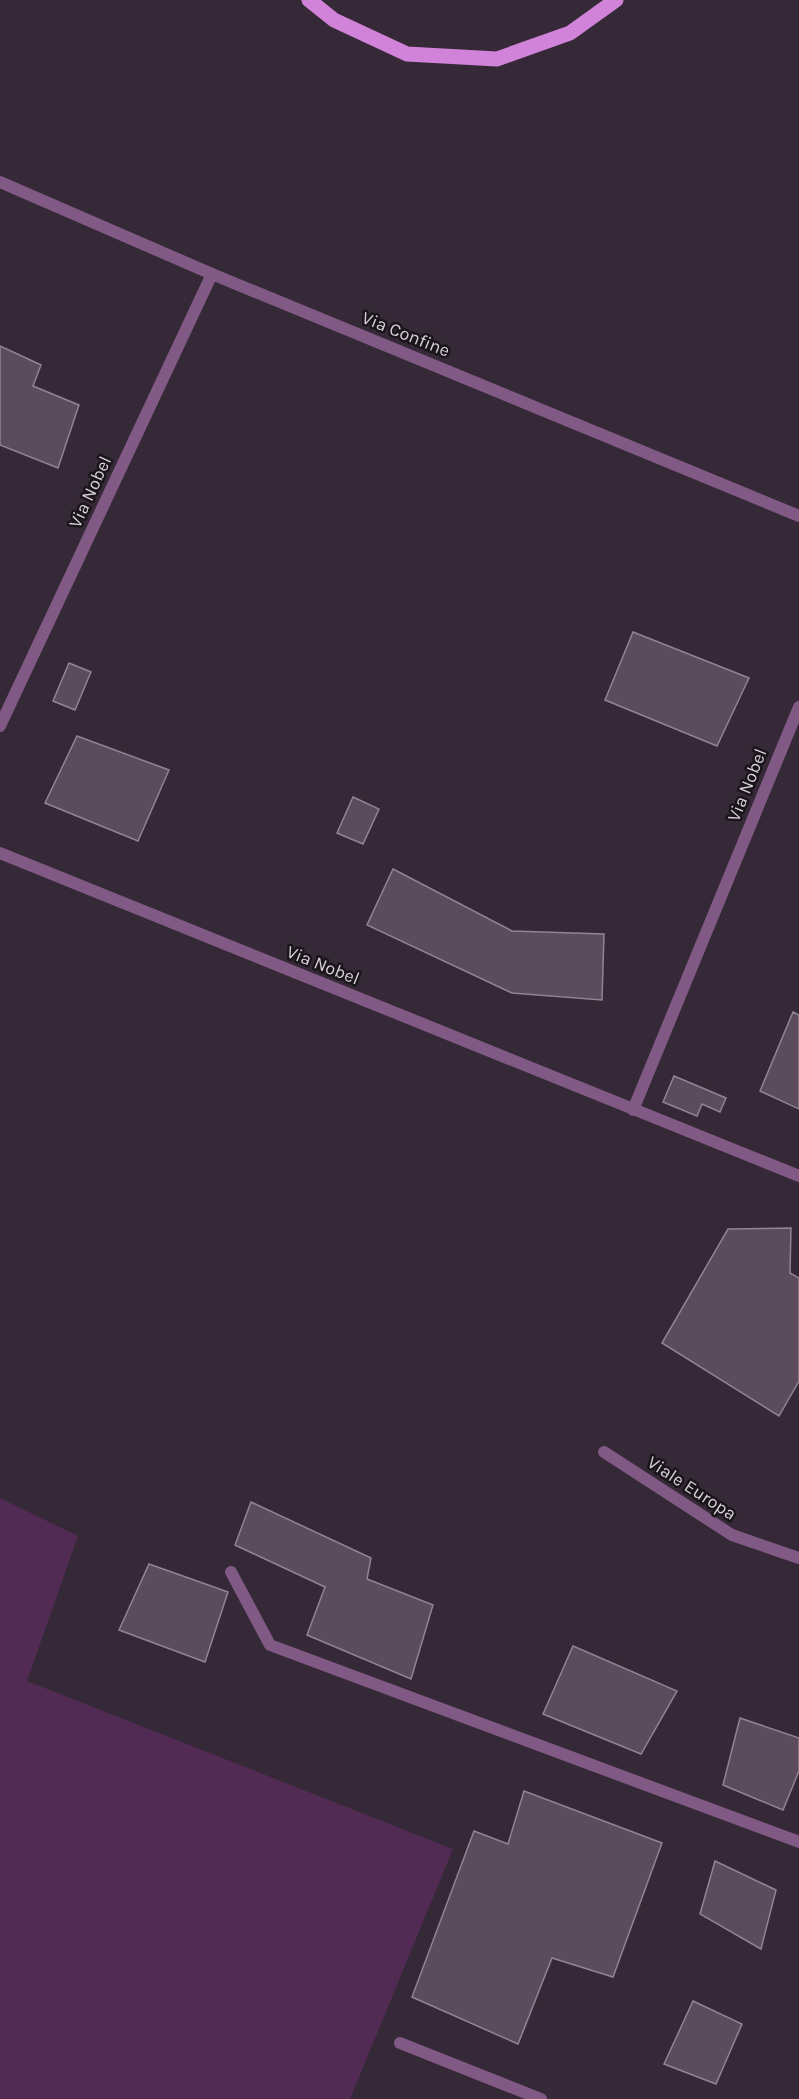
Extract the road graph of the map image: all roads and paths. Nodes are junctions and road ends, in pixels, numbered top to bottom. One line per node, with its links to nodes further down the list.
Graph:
1 (309, 0): 2 (main road)
2 (616, 0)
3 (0, 182): 4 (street, Via Confine)
4 (212, 274): 5 (street, Via Confine); 7 (street, Via Nobel)
5 (799, 516)
6 (799, 707): 9 (street, Via Nobel)
7 (0, 726)
8 (0, 853): 9 (street, Via Nobel)
9 (633, 1110): 10 (street, Via Nobel)
10 (799, 1176)
11 (604, 1452): 12 (street, Viale Europa)
12 (799, 1558)
13 (231, 1572): 14 (street)
14 (799, 1842)
15 (400, 2043): 16 (street)
16 (541, 2099)

